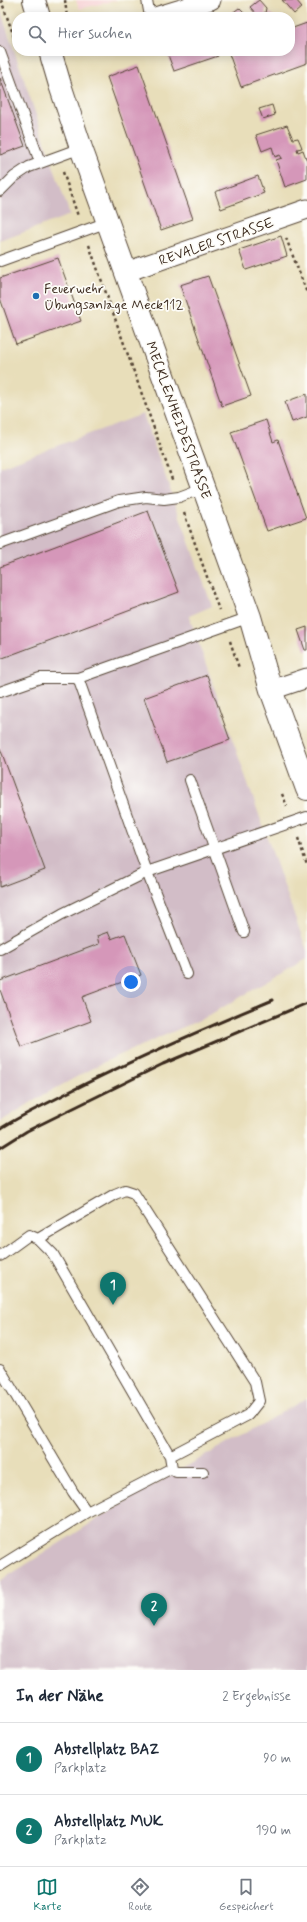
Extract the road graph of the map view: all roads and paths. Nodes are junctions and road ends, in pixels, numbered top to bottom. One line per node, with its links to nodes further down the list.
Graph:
1 (1, 0): 10 (path)
2 (34, 0): 6 (main road)
3 (65, 0): 7 (path)
4 (147, 0): 8 (lane)
5 (211, 0): 9 (street)
6 (38, 12)
7 (66, 12)
8 (149, 12)
9 (171, 12)
10 (12, 31)
11 (0, 52): 15 (lane)
12 (51, 56): 13 (main road, MECKLENHEIDESTRASSE)
13 (81, 148): 14 (lane); 19 (main road, MECKLENHEIDESTRASSE)
14 (58, 158): 15 (lane); 20 (path)
15 (40, 162): 16 (lane)
16 (0, 191)
17 (307, 209): 18 (street, REVALER STRASSE)
18 (279, 219): 22 (street, REVALER STRASSE); 23 (path)
19 (108, 222): 20 (lane); 22 (main road, MECKLENHEIDESTRASSE)
20 (84, 231): 21 (lane); 25 (path)
21 (0, 261)
22 (126, 272): 24 (main road, MECKLENHEIDESTRASSE)
23 (307, 293)
24 (203, 488): 25 (lane); 27 (main road, MECKLENHEIDESTRASSE)
25 (179, 497): 26 (lane); 28 (path)
26 (0, 544)
27 (250, 617): 28 (lane); 32 (main road, MECKLENHEIDESTRASSE)
28 (224, 626): 29 (path); 30 (lane)
29 (240, 671)
30 (78, 678): 33 (lane); 41 (lane)
31 (307, 678): 32 (street)
32 (272, 690): 35 (main road, MECKLENHEIDESTRASSE)
33 (0, 692)
34 (190, 780): 39 (lane)
35 (307, 790)
36 (282, 792): 38 (path)
37 (307, 817): 38 (lane)
38 (292, 822): 39 (lane); 40 (path)
39 (214, 850): 41 (lane); 42 (lane)
40 (307, 865)
41 (147, 872): 43 (lane); 44 (lane)
42 (244, 932)
43 (0, 949)
44 (187, 974)
45 (38, 1239): 46 (lane); 48 (lane); 48 (lane)
46 (0, 1256)
47 (0, 1369): 51 (lane)
48 (170, 1456): 49 (lane)
49 (172, 1468): 50 (lane); 51 (lane)
50 (203, 1472)
51 (87, 1512): 52 (lane)
52 (0, 1566)

